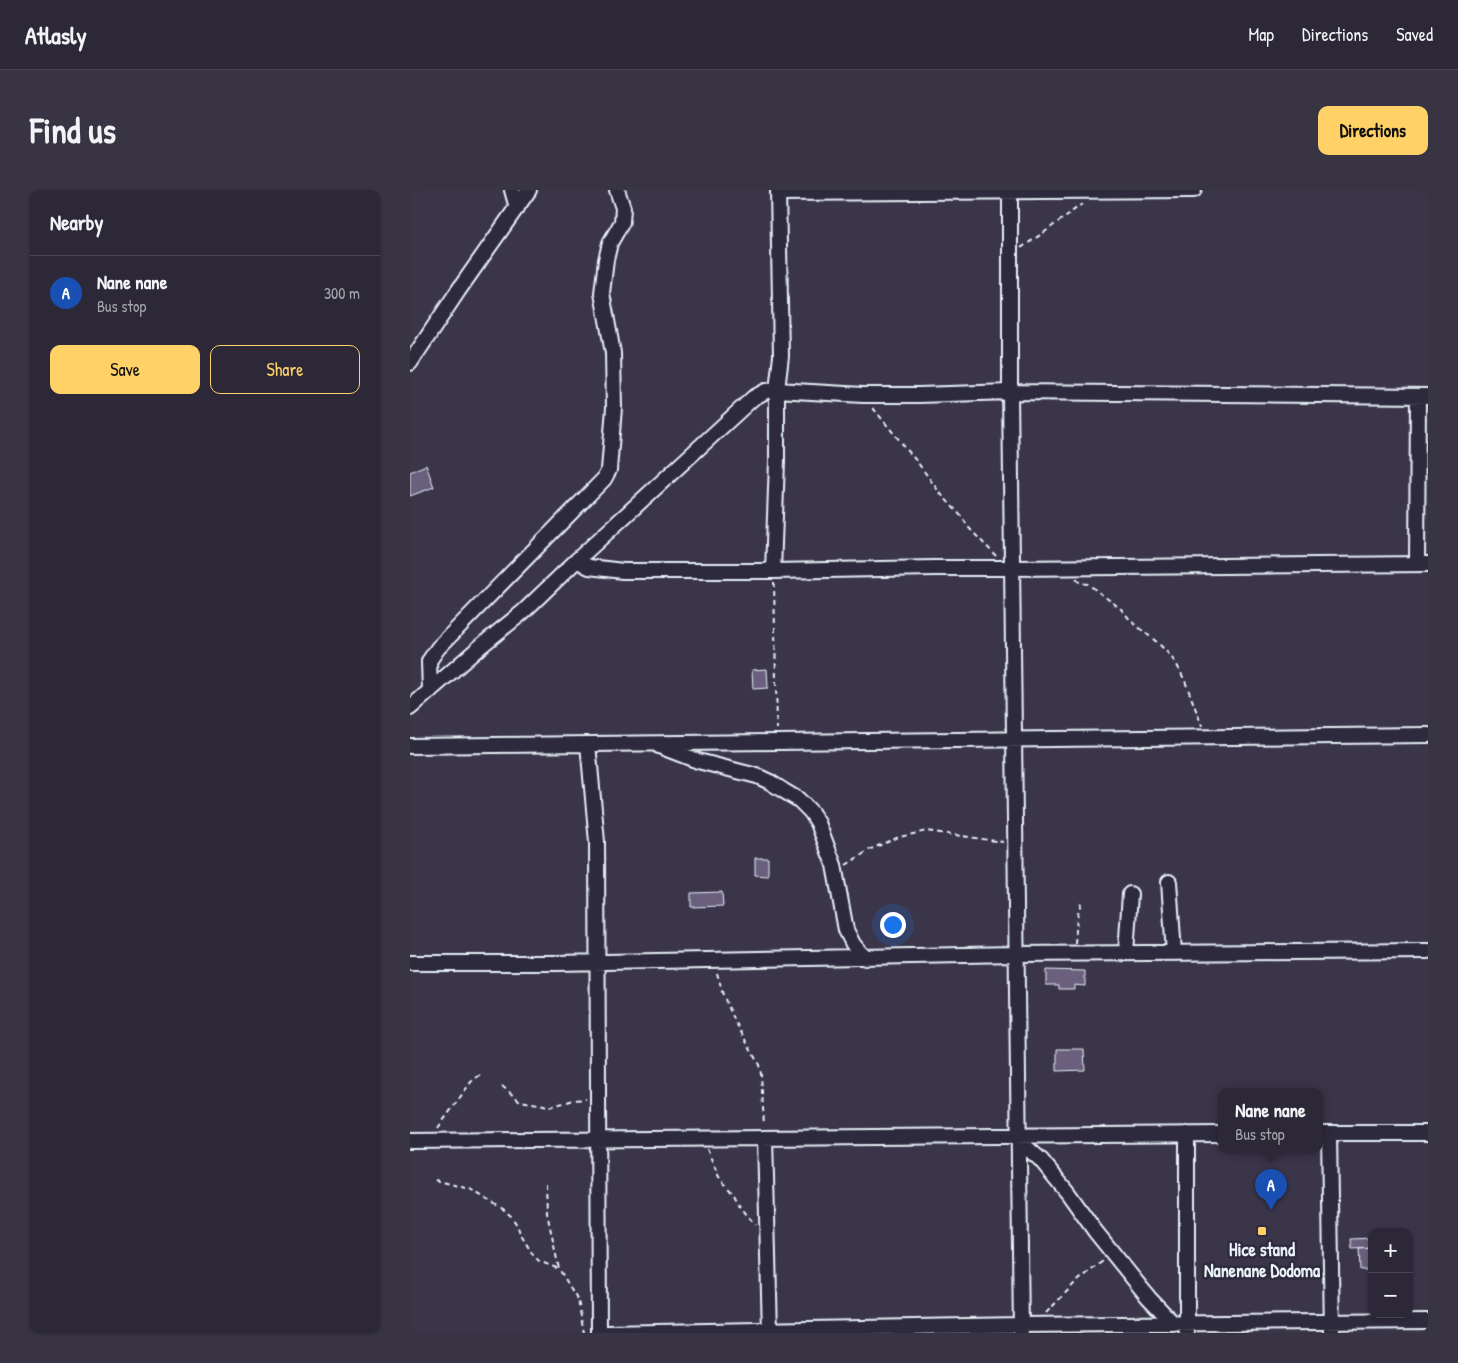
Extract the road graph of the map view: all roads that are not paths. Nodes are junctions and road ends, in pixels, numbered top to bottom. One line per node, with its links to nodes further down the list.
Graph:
1 (512, 190): 7 (street)
2 (530, 190): 7 (street)
3 (617, 190): 16 (street)
4 (1194, 190): 5 (street)
5 (1010, 191): 6 (street); 10 (street)
6 (778, 192): 9 (street)
7 (518, 208): 8 (street)
8 (410, 363)
9 (777, 390): 10 (street); 12 (street); 15 (street)
10 (1010, 392): 11 (street); 14 (street)
11 (1423, 396): 13 (street)
12 (577, 560): 15 (street); 16 (street)
13 (1423, 564): 14 (street)
14 (1010, 568): 15 (street); 19 (street)
15 (773, 571)
16 (430, 691): 17 (street)
17 (410, 708)
18 (1428, 735): 19 (street)
19 (1014, 740): 20 (street); 28 (street)
20 (651, 743): 21 (street); 29 (street)
21 (588, 744): 22 (street); 31 (street)
22 (410, 746)
23 (1169, 882): 27 (street)
24 (1130, 894): 26 (street)
25 (1428, 952): 27 (street)
26 (1126, 953): 27 (street); 28 (street)
27 (1174, 953)
28 (1016, 954): 29 (street); 36 (street)
29 (865, 958): 31 (street)
30 (410, 963): 31 (street)
31 (598, 963): 38 (street)
32 (1325, 1133): 33 (street); 42 (street)
33 (1428, 1133)
34 (1187, 1134): 35 (street); 36 (street); 41 (street)
35 (1218, 1134)
36 (1018, 1136): 37 (street); 41 (street); 43 (street)
37 (765, 1138): 38 (street); 44 (street)
38 (598, 1140): 39 (street); 45 (street)
39 (410, 1141)
40 (1428, 1321): 42 (street)
41 (1182, 1327): 42 (street); 43 (street)
42 (1332, 1327)
43 (1025, 1328): 44 (street)
44 (770, 1332): 46 (street)
45 (599, 1333)
46 (608, 1333)

